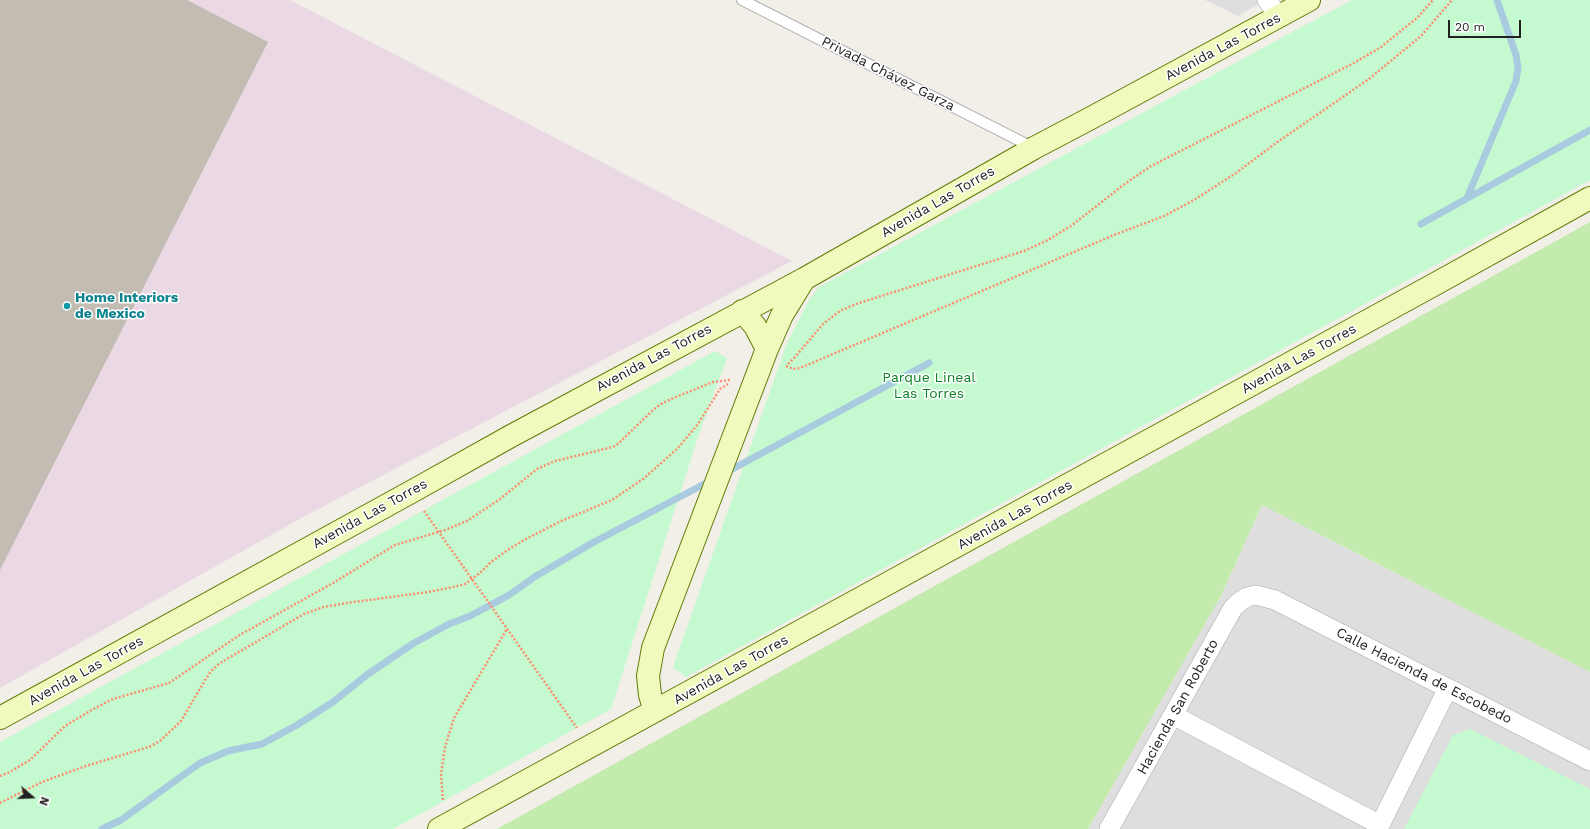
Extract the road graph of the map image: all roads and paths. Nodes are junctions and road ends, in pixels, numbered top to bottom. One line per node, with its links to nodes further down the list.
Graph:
1 (742, 0): 5 (lane, Privada Chávez Garza)
2 (1309, 0): 4 (street, Avenida Las Torres)
3 (1433, 0): 10 (path)
4 (1273, 8): 5 (street, Avenida Las Torres)
5 (1034, 148): 7 (street, Avenida Las Torres)
6 (1590, 198): 17 (street, Avenida Las Torres)
7 (804, 278): 8 (street, Avenida Las Torres); 9 (street)
8 (742, 311): 9 (street); 19 (street, Avenida Las Torres)
9 (767, 349): 17 (street)
10 (786, 366)
11 (732, 381): 13 (path)
12 (424, 510): 13 (path)
13 (439, 532): 15 (path); 22 (path)
14 (1256, 595): 16 (street, Calle Hacienda de Escobedo); 18 (street, Hacienda San Roberto)
15 (507, 629): 20 (path); 23 (path)
16 (1448, 688): 21 (street, Calle Hacienda de Escobedo); 24 (street)
17 (656, 711): 25 (street, Avenida Las Torres)
18 (1173, 715): 24 (street); 26 (street, Hacienda San Roberto)
19 (0, 718)
20 (577, 728)
21 (1590, 761)
22 (0, 776)
23 (444, 802)
24 (1378, 827)
25 (439, 829)
26 (1109, 829)

